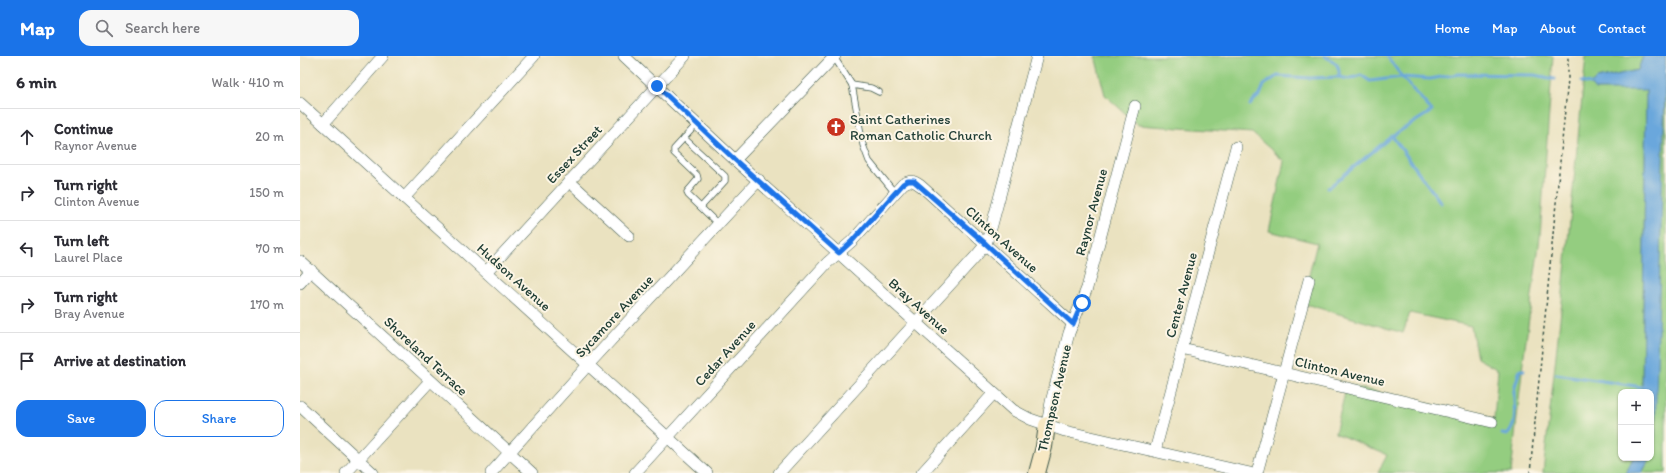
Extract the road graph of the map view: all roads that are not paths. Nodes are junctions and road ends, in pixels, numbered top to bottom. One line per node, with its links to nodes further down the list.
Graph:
1 (383, 56): 12 (street)
2 (534, 56): 21 (street)
3 (624, 56): 8 (street, Bray Avenue)
4 (685, 56): 8 (street, Essex Street)
5 (834, 56): 7 (lane); 16 (street)
6 (1037, 56): 25 (street)
7 (852, 85): 9 (lane); 20 (lane)
8 (657, 86): 13 (street, Bray Avenue); 18 (street, Essex Street)
9 (879, 92)
10 (300, 103): 12 (street, Hudson Avenue)
11 (1135, 106): 33 (street, Raynor Avenue)
12 (323, 124): 21 (street, Hudson Avenue)
13 (697, 124): 14 (lane); 16 (street, Bray Avenue)
14 (684, 138): 22 (lane); 22 (lane)
15 (1236, 147): 34 (street, Center Avenue)
16 (735, 160): 17 (street, Bray Avenue)
17 (758, 180): 23 (street, Sycamore Avenue); 26 (street, Bray Avenue)
18 (569, 181): 24 (street); 29 (street, Essex Street)
19 (908, 181): 20 (street, Cedar Avenue); 25 (street, Clinton Avenue)
20 (896, 193): 26 (street, Cedar Avenue)
21 (404, 198): 29 (street, Hudson Avenue)
22 (701, 207): 23 (lane)
23 (718, 224): 35 (street, Sycamore Avenue)
24 (629, 236)
25 (986, 244): 32 (street); 33 (street, Clinton Avenue)
26 (839, 253): 32 (street, Bray Avenue); 42 (street, Cedar Avenue)
27 (300, 261): 28 (street, Shoreland Terrace)
28 (311, 270): 31 (street); 37 (street, Shoreland Terrace)
29 (486, 272): 35 (street, Hudson Avenue)
30 (1309, 280): 36 (street)
31 (300, 283)
32 (916, 324): 38 (street, Bray Avenue); 52 (street)
33 (1073, 324): 41 (street, Thompson Avenue)
34 (1182, 349): 36 (street, Clinton Avenue); 43 (street, Center Avenue)
35 (588, 365): 42 (street, Hudson Avenue); 44 (street, Sycamore Avenue)
36 (1284, 373): 40 (street, Clinton Avenue); 56 (street)
37 (430, 380): 44 (street, Shoreland Terrace); 45 (street)
38 (993, 394): 41 (street, Bray Avenue); 53 (street)
39 (300, 406): 45 (street)
40 (1492, 422)
41 (1047, 425): 43 (street, Bray Avenue); 54 (street, Thompson Avenue)
42 (668, 437): 50 (street, Cedar Avenue); 51 (street, Hudson Avenue)
43 (1155, 451): 55 (street, Bray Avenue)
44 (510, 452): 48 (street, Sycamore Avenue); 49 (street, Shoreland Terrace)
45 (359, 459): 46 (street); 47 (street)
46 (346, 473)
47 (373, 473)
48 (491, 473)
49 (532, 473)
50 (635, 473)
51 (707, 473)
52 (779, 473)
53 (922, 473)
54 (1037, 473)
55 (1250, 473)
56 (1257, 473)

